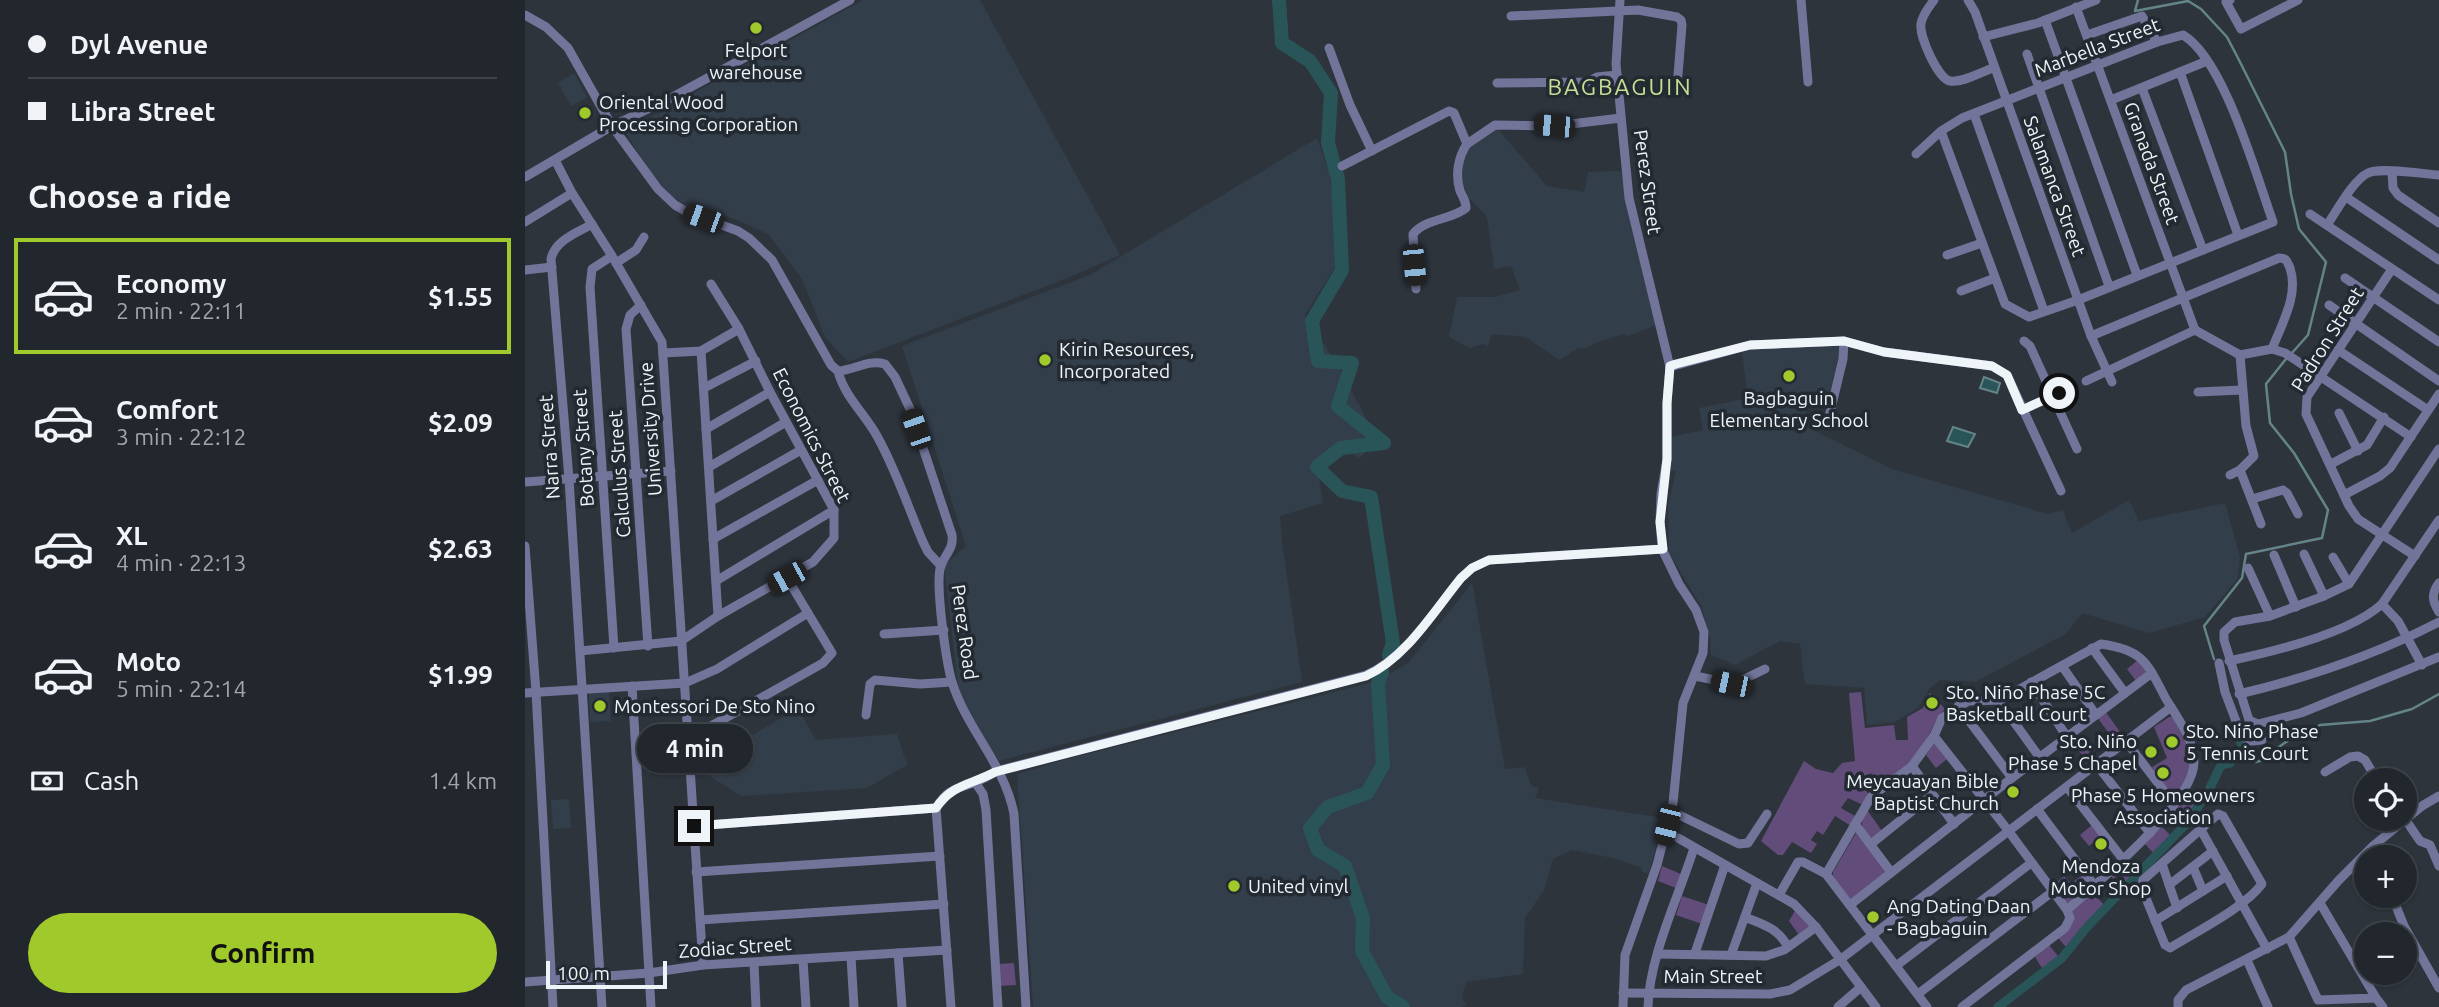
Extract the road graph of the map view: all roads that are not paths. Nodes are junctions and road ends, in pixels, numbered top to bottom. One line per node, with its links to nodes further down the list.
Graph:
1 (850, 0): 34 (street)
2 (1621, 0): 10 (street, Perez Street)
3 (1801, 0): 26 (street)
4 (1934, 0): 21 (street)
5 (1968, 0): 15 (street, Salamanca Street)
6 (2096, 0): 9 (street)
7 (2230, 0): 8 (street)
8 (2298, 0)
9 (2076, 7): 13 (street); 14 (street, Granada Street)
10 (1620, 11): 12 (street); 23 (street, Perez Street); 24 (street)
11 (525, 15): 34 (street)
12 (1511, 16)
13 (2045, 20): 15 (street); 25 (street)
14 (2087, 36): 16 (street); 20 (street, Granada Street)
15 (1983, 37): 21 (street, Salamanca Street)
16 (2157, 42): 19 (street, Marbella Street); 20 (street, Marbella Street)
17 (1329, 48): 37 (street)
18 (2027, 54): 28 (street)
19 (2207, 61): 22 (street); 51 (street, Marbella Street)
20 (2098, 65): 25 (street, Marbella Street); 30 (street, Granada Street)
21 (1993, 68): 31 (street, Salamanca Street)
22 (2180, 72): 29 (street); 51 (street)
23 (1617, 75): 27 (street); 33 (street, Perez Street)
24 (1678, 75)
25 (2066, 77): 28 (street, Marbella Street); 62 (street)
26 (1808, 82)
27 (1497, 83)
28 (2039, 88): 31 (street, Marbella Street); 66 (street)
29 (2142, 88): 30 (street); 54 (street)
30 (2111, 100): 58 (street, Granada Street)
31 (2005, 102): 32 (street, Marbella Street); 71 (street, Salamanca Street)
32 (1974, 114): 35 (street, Marbella Street); 75 (street)
33 (1621, 118): 36 (street); 89 (street, Perez Street)
34 (612, 126): 39 (street); 90 (street)
35 (1941, 131): 38 (street, Marbella Street); 53 (street)
36 (1467, 144): 37 (street); 67 (street)
37 (1372, 151): 40 (street)
38 (1916, 154)
39 (555, 160): 43 (street); 44 (street, University Drive)
40 (1342, 166)
41 (2392, 172): 42 (street); 45 (street); 48 (street)
42 (2439, 175)
43 (525, 177)
44 (572, 193): 47 (street); 49 (street, University Drive)
45 (2346, 197): 50 (street); 57 (street)
46 (2310, 214): 50 (street)
47 (525, 222)
48 (2439, 223)
49 (592, 224): 56 (street, University Drive); 59 (street)
50 (2327, 225): 60 (street)
51 (2238, 235): 54 (street)
52 (643, 237): 56 (street, Botany Street)
53 (1982, 243): 55 (street); 63 (street)
54 (2203, 250): 58 (street)
55 (1947, 255)
56 (614, 259): 74 (street, University Drive); 121 (street, Botany Street)
57 (2439, 260)
58 (2170, 262): 62 (street); 70 (street, Granada Street)
59 (552, 267): 61 (street); 122 (street, Narra Street)
60 (2392, 269): 69 (street, Padron Street); 72 (street)
61 (525, 271)
62 (2137, 275): 66 (street)
63 (1995, 278): 68 (street); 75 (street)
64 (2345, 278): 69 (street)
65 (711, 284): 77 (street, Economics Street)
66 (2109, 286): 71 (street)
67 (1416, 289)
68 (1961, 291)
69 (2374, 296): 76 (street, Padron Street); 82 (street)
70 (2183, 298): 78 (street, Granada Street); 79 (street); 83 (street)
71 (2078, 300): 75 (street); 79 (street, Salamanca Street)
72 (2439, 300)
73 (2329, 305): 76 (street)
74 (641, 306): 86 (street, University Drive); 119 (street, Calculus Street)
75 (2044, 311)
76 (2356, 323): 84 (street, Padron Street); 94 (street)
77 (739, 329): 85 (street); 88 (street, Economics Street)
78 (2195, 330): 87 (street); 91 (street)
79 (2091, 337): 91 (street, Salamanca Street)
80 (1844, 341): 89 (street); 103 (street); 107 (street)
81 (2024, 341): 102 (street)
82 (2439, 341)
83 (2272, 349): 87 (street); 92 (street)
84 (2338, 350): 92 (street, Padron Street); 104 (street)
85 (702, 351): 86 (street); 96 (street)
86 (663, 353): 118 (street, University Drive)
87 (2240, 355): 98 (street)
88 (756, 360): 96 (street); 99 (street, Economics Street)
89 (1670, 366): 136 (street, Perez Street)
90 (838, 371): 141 (street); 141 (street, Perez Road)
91 (2108, 372): 93 (street); 95 (street, Salamanca Street)
92 (2320, 376): 106 (street); 115 (street, Padron Street)
93 (2086, 381)
94 (2439, 381)
95 (2112, 382)
96 (704, 388): 109 (street)
97 (2067, 390): 102 (street)
98 (2242, 390): 100 (street); 117 (street)
99 (770, 392): 108 (street, Economics Street); 109 (street)
100 (2198, 393)
101 (2439, 394): 104 (street)
102 (2053, 396): 103 (street); 111 (street)
103 (2022, 410): 125 (street)
104 (2428, 410): 110 (street)
105 (2339, 413): 114 (street)
106 (2383, 417): 110 (street); 114 (street)
107 (1828, 421)
108 (786, 422): 113 (street, Economics Street); 116 (street)
109 (706, 429): 116 (street)
110 (2411, 436): 126 (street)
111 (2077, 449)
112 (2439, 449): 133 (street)
113 (800, 450): 123 (street, Economics Street); 128 (street)
114 (2358, 451): 115 (street)
115 (2331, 464): 126 (street, Padron Street)
116 (709, 467): 128 (street)
117 (2240, 470): 120 (street); 127 (street)
118 (671, 471): 119 (street); 158 (street, University Drive)
119 (636, 474): 121 (street); 159 (street, Calculus Street)
120 (2231, 475)
121 (603, 476): 122 (street); 160 (street, Botany Street)
122 (569, 479): 124 (street); 162 (street, Narra Street)
123 (818, 480): 129 (street, Economics Street); 134 (street)
124 (525, 482)
125 (2060, 491)
126 (2344, 495): 133 (street, Padron Street)
127 (2252, 499): 130 (street); 132 (street)
128 (711, 501): 134 (street)
129 (834, 510): 143 (street, Economics Street); 144 (street)
130 (2298, 514)
131 (2439, 520): 139 (street)
132 (2261, 524)
133 (2382, 536): 139 (street, Padron Street); 146 (street)
134 (713, 539): 144 (street)
135 (525, 546): 175 (street)
136 (1663, 549): 169 (street); 193 (street)
137 (2304, 554): 147 (street)
138 (2274, 555): 149 (street)
139 (2415, 556): 148 (street)
140 (2333, 557): 146 (street)
141 (941, 566): 155 (street, Perez Road)
142 (2248, 568): 153 (street)
143 (787, 578): 151 (street); 152 (street, Economics Street)
144 (716, 581): 152 (street)
145 (2439, 583): 150 (street)
146 (2349, 584): 147 (street)
147 (2324, 596): 149 (street)
148 (2382, 604): 157 (street); 164 (street)
149 (2296, 607): 153 (street)
150 (2439, 612)
151 (808, 613): 170 (street); 186 (street)
152 (718, 616): 158 (street, Economics Street)
153 (2270, 616): 164 (street)
154 (2439, 622): 157 (street)
155 (944, 630): 156 (street); 171 (street, Perez Road)
156 (884, 634)
157 (2408, 638): 165 (street); 178 (street)
158 (681, 641): 159 (street, Economics Street); 170 (street, University Drive)
159 (648, 646): 160 (street, Economics Street)
160 (614, 648): 162 (street, Economics Street)
161 (2092, 648): 166 (street); 168 (street); 177 (street)
162 (580, 650): 174 (street, Narra Street)
163 (2439, 657): 165 (street)
164 (2224, 662): 178 (street); 188 (street)
165 (2422, 665): 178 (street)
166 (2062, 666): 172 (street); 183 (street)
167 (1765, 669): 169 (street)
168 (2152, 673): 177 (street); 181 (street)
169 (1695, 676): 205 (street)
170 (685, 682): 173 (street); 186 (street, University Drive)
171 (952, 682): 182 (street); 193 (street, Perez Road)
172 (2031, 682): 179 (street); 185 (street)
173 (632, 686): 174 (street); 265 (street)
174 (583, 689): 175 (street); 266 (street, Narra Street)
175 (536, 692): 176 (street); 267 (street)
176 (525, 693)
177 (2125, 693): 183 (street)
178 (2239, 694)
179 (1999, 701): 180 (street); 189 (street)
180 (1958, 706): 184 (street); 195 (street)
181 (2171, 707): 187 (street, Main Street); 201 (street)
182 (866, 715)
183 (2097, 715): 185 (street)
184 (1934, 736): 191 (street); 200 (street)
185 (2067, 737): 189 (street)
186 (688, 739): 209 (street, University Drive)
187 (2125, 740): 190 (street, Main Street); 201 (street)
188 (2262, 740)
189 (2040, 758): 195 (street)
190 (2096, 764): 197 (street, Main Street); 214 (street)
191 (1912, 766): 198 (street); 207 (street)
192 (2370, 768): 194 (street)
193 (1000, 771): 196 (street); 284 (street, Perez Road)
194 (2325, 772)
195 (2012, 778): 200 (street)
196 (975, 782): 202 (street); 283 (street)
197 (2067, 787): 203 (street, Main Street); 221 (street)
198 (1932, 795): 208 (street); 216 (street)
199 (2439, 796): 204 (street)
200 (1984, 801): 208 (street); 210 (street)
201 (2174, 804): 214 (street)
202 (936, 808): 209 (street); 220 (street)
203 (2037, 809): 210 (street, Main Street); 233 (street)
204 (2417, 810)
205 (1671, 811): 206 (street); 271 (street)
206 (1767, 814)
207 (1855, 824): 216 (street); 230 (street)
208 (1954, 824): 229 (street)
209 (694, 826): 228 (street, University Drive)
210 (2008, 830): 222 (street); 249 (street, Main Street)
211 (2201, 830): 219 (street); 223 (street); 238 (street)
212 (2390, 831): 217 (street)
213 (2410, 831): 226 (street)
214 (2150, 833): 221 (street)
215 (1678, 838): 218 (street)
216 (1871, 844): 229 (street)
217 (2374, 845)
218 (1694, 848): 224 (street); 256 (street)
219 (2213, 851): 227 (street); 231 (street)
220 (940, 856): 228 (street); 240 (street)
221 (2122, 858): 233 (street)
222 (2031, 863): 236 (street); 264 (street)
223 (2162, 864): 234 (street); 247 (street)
224 (1725, 865): 232 (street); 255 (street)
225 (2354, 866): 239 (street)
226 (2439, 866)
227 (2193, 867): 234 (street); 235 (street)
228 (696, 872): 246 (street, University Drive)
229 (1891, 872): 241 (street)
230 (1826, 874): 237 (street); 241 (street)
231 (2227, 876): 235 (street); 238 (street)
232 (1757, 883): 237 (street); 245 (street)
233 (2094, 886): 244 (street)
234 (2169, 886): 242 (street)
235 (2203, 891): 242 (street)
236 (2052, 892): 244 (street); 273 (street)
237 (1779, 895): 248 (street)
238 (2241, 903): 247 (street); 252 (street)
239 (2320, 903): 250 (street); 274 (street)
240 (944, 904): 246 (street); 253 (street)
241 (1850, 905): 249 (street)
242 (2176, 908): 247 (street)
243 (2397, 908): 270 (street)
244 (2068, 914): 290 (street)
245 (1745, 917): 251 (street); 257 (street)
246 (700, 920): 263 (street, University Drive)
247 (2155, 921)
248 (1816, 927): 251 (street); 259 (street)
249 (1872, 935): 259 (street, Main Street); 264 (street)
250 (2289, 936): 252 (street); 274 (street)
251 (1788, 947): 257 (street)
252 (2267, 949): 261 (street)
253 (947, 950): 254 (street, Zodiac Street); 282 (street)
254 (898, 953): 258 (street, Zodiac Street); 281 (street)
255 (1695, 953): 256 (street); 257 (street)
256 (1658, 954): 272 (street)
257 (1731, 955)
258 (851, 957): 260 (street, Zodiac Street); 280 (street)
259 (1841, 959): 269 (street); 272 (street, Main Street)
260 (803, 960): 262 (street, Zodiac Street); 279 (street)
261 (2247, 960): 291 (street); 292 (street)
262 (754, 963): 263 (street, Zodiac Street); 278 (street)
263 (703, 965): 265 (street, Zodiac Street)
264 (1896, 966): 273 (street)
265 (649, 973): 266 (street, Zodiac Street); 277 (street)
266 (600, 977): 267 (street, Zodiac Street); 276 (street, Narra Street)
267 (551, 980): 268 (street, Zodiac Street); 275 (street)
268 (525, 982)
269 (1861, 987): 287 (street); 288 (street)
270 (2439, 988)
271 (1623, 993): 272 (street, Main Street); 285 (street)
272 (1649, 994): 286 (street)
273 (1918, 995): 289 (street)
274 (2376, 998): 293 (street)
275 (553, 1007)
276 (602, 1007)
277 (651, 1007)
278 (756, 1007)
279 (806, 1007)
280 (854, 1007)
281 (902, 1007)
282 (951, 1007)
283 (998, 1007)
284 (1027, 1007)
285 (1623, 1007)
286 (1648, 1007)
287 (1839, 1007)
288 (1876, 1007)
289 (1927, 1007)
290 (1962, 1007)
291 (2178, 1007)
292 (2267, 1007)
293 (2383, 1007)

